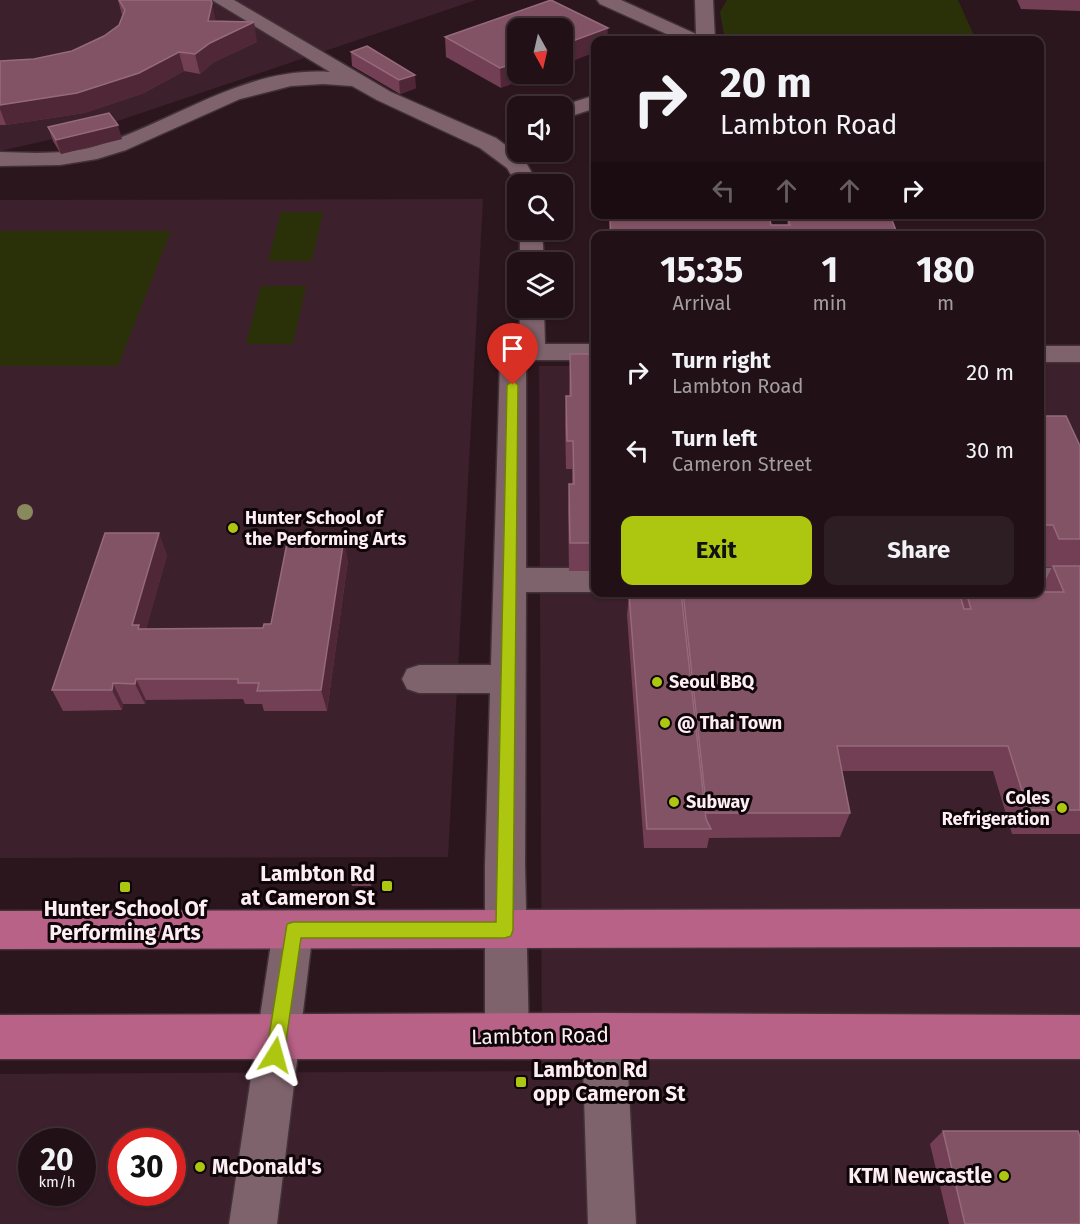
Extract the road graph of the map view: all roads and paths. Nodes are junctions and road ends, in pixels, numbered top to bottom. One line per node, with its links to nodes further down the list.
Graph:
1 (221, 0): 6 (street)
2 (606, 0): 4 (street)
3 (704, 0): 5 (street)
4 (685, 36)
5 (706, 36)
6 (357, 80): 9 (street); 10 (street)
7 (591, 103): 8 (street)
8 (573, 109)
9 (507, 149)
10 (0, 159)
11 (532, 318): 12 (street)
12 (532, 352): 13 (street); 18 (street)
13 (591, 352)
14 (1044, 354): 15 (street)
15 (1080, 354)
16 (1044, 579): 17 (street)
17 (1080, 579)
18 (509, 580): 19 (street); 21 (street)
19 (591, 580)
20 (420, 679): 21 (street)
21 (507, 679): 25 (street)
22 (1080, 928): 25 (main road)
23 (0, 930): 24 (main road)
24 (293, 930): 25 (main road); 28 (street)
25 (505, 930): 29 (street)
26 (604, 1035): 29 (main road, Lambton Road); 30 (main road, Lambton Road); 32 (street)
27 (0, 1037): 28 (main road, Lambton Road)
28 (277, 1037): 29 (main road, Lambton Road); 31 (street)
29 (507, 1037)
30 (1080, 1037)
31 (253, 1224)
32 (612, 1224)

